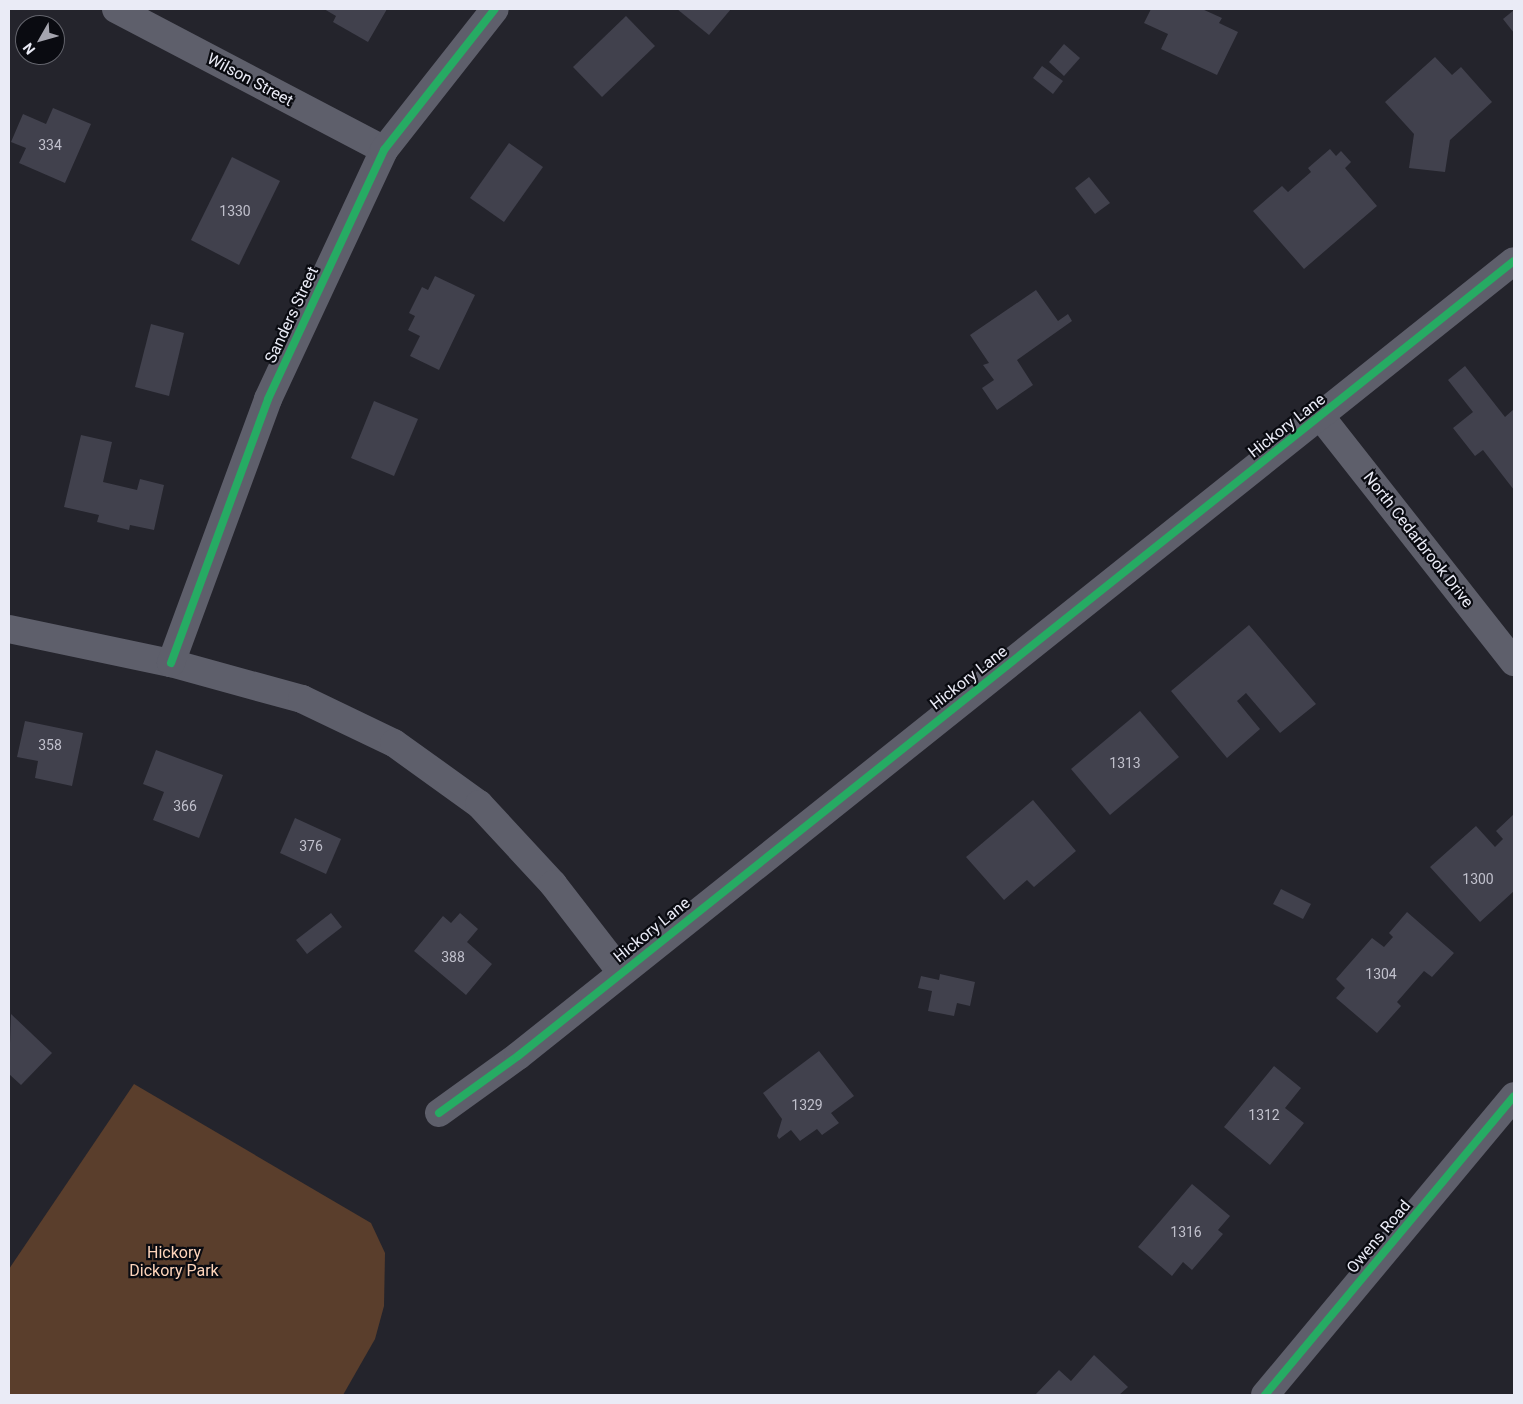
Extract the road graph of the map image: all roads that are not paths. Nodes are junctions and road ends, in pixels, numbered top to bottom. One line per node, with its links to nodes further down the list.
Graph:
1 (116, 9): 3 (street, Wilson Street)
2 (495, 9): 3 (street, Sanders Street)
3 (384, 150): 8 (street, Sanders Street)
4 (1514, 261): 5 (street, Hickory Lane)
5 (1321, 417): 7 (street, North Cedarbrook Drive); 9 (street, Hickory Lane)
6 (9, 629): 8 (street)
7 (1514, 662)
8 (171, 663): 9 (street)
9 (621, 972): 11 (street, Hickory Lane)
10 (1514, 1096): 12 (street, Owens Road)
11 (439, 1112)
12 (1265, 1395)

